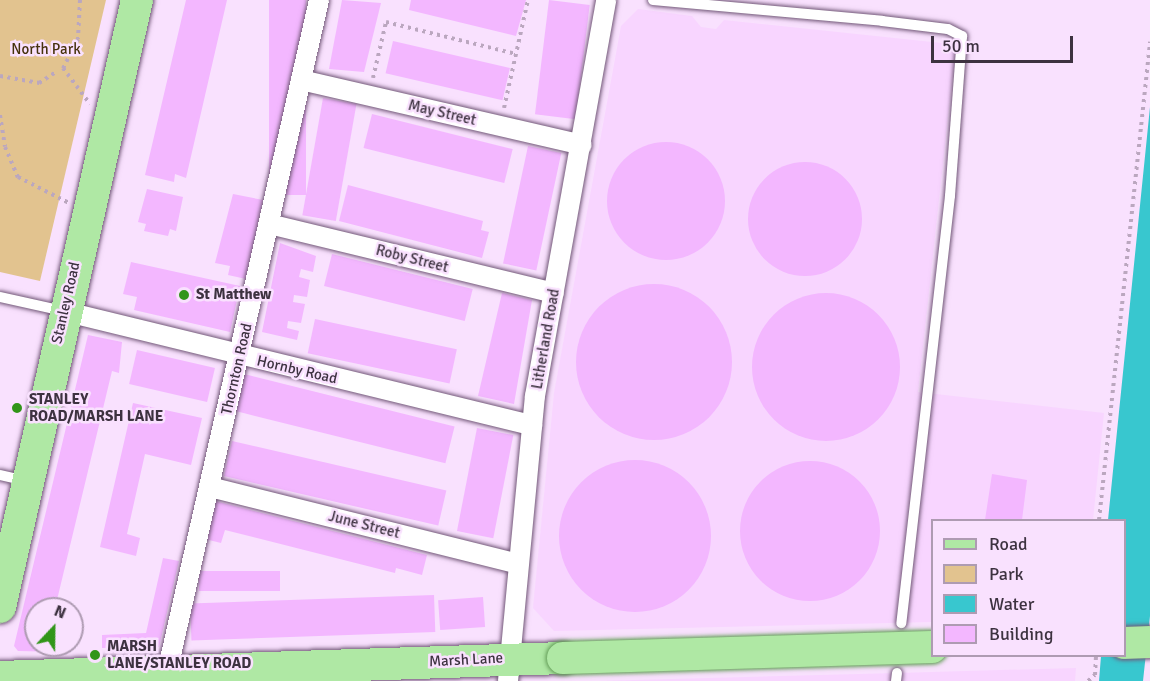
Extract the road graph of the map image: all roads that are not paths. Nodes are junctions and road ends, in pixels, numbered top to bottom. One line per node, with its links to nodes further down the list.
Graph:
1 (137, 0): 10 (main road, Stanley Road)
2 (319, 0): 5 (street, Thornton Road)
3 (606, 0): 6 (street, Litherland Road)
4 (653, 0): 17 (lane)
5 (301, 80): 6 (street, May Street); 7 (street, Thornton Road)
6 (582, 146): 8 (street, Litherland Road)
7 (269, 225): 8 (street, Roby Street); 11 (street, Thornton Road)
8 (554, 293): 12 (street, Litherland Road)
9 (0, 297): 10 (lane)
10 (63, 311): 11 (street, Hornby Road); 13 (main road, Stanley Road)
11 (240, 357): 12 (street, Hornby Road); 14 (street, Thornton Road)
12 (532, 425): 15 (street, Litherland Road)
13 (14, 479): 16 (main road, Stanley Road)
14 (210, 487): 15 (street, June Street); 21 (street, Thornton Road)
15 (518, 564): 22 (street, Litherland Road)
16 (0, 607)
17 (901, 623)
18 (1150, 642): 19 (main road)
19 (1126, 643)
20 (931, 647): 22 (main road, Marsh Lane, bridge)
21 (168, 668): 23 (main road, Marsh Lane); 24 (main road, Marsh Lane)
22 (509, 670): 23 (main road, Marsh Lane)
23 (388, 673)
24 (0, 677)

